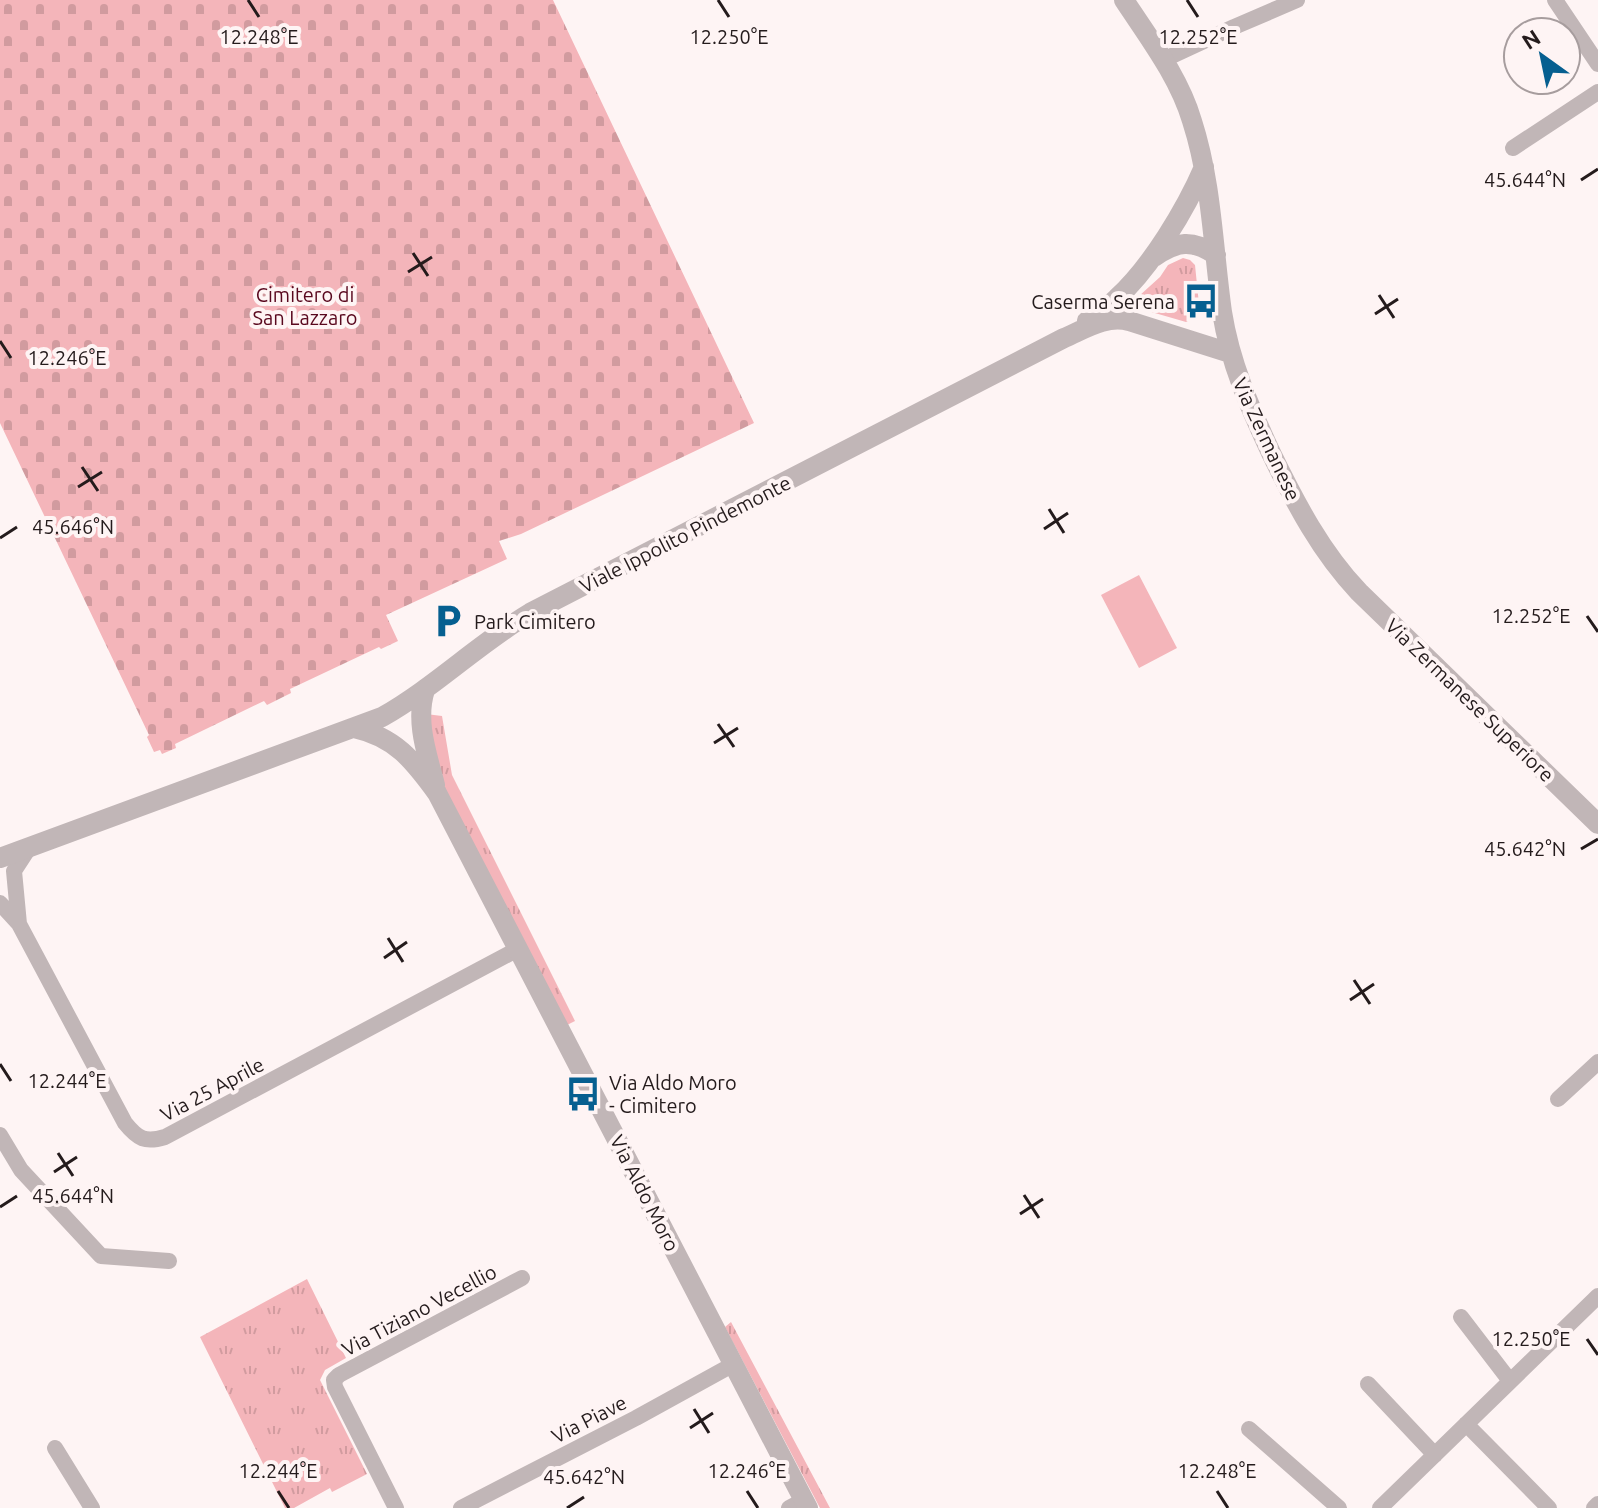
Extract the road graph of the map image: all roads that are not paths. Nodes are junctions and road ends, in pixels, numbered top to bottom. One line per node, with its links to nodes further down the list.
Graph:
1 (1124, 0): 4 (street, Via Zermanese)
2 (1297, 0): 4 (street)
3 (1555, 0): 5 (street)
4 (1163, 60): 8 (street, Via Zermanese)
5 (1597, 60)
6 (1598, 92): 7 (street)
7 (1513, 148)
8 (1204, 167): 9 (street, Via Zermanese); 10 (street, Viale Ippolito Pindemonte)
9 (1216, 255): 10 (street, Viale Ippolito Pindemonte); 12 (street, Via Zermanese)
10 (1148, 261): 11 (street, Viale Ippolito Pindemonte)
11 (1064, 338): 12 (street, Viale Ippolito Pindemonte); 14 (street, Viale Ippolito Pindemonte)
12 (1230, 353): 13 (street, Via Zermanese)
13 (1344, 576): 20 (street, Via Zermanese Superiore)
14 (425, 690): 15 (street, Viale Ippolito Pindemonte); 17 (street)
15 (392, 712): 16 (street, Viale Ippolito Pindemonte); 17 (street); 18 (street)
16 (354, 728): 18 (street); 21 (street, Viale Ippolito Pindemonte)
17 (422, 732): 19 (street)
18 (394, 744): 19 (street)
19 (437, 793): 25 (street, Via Aldo Moro)
20 (1598, 824)
21 (29, 848): 22 (street, Viale Ippolito Pindemonte); 24 (street, Via 25 Aprile)
22 (0, 858)
23 (0, 903): 24 (street, Via 25 Aprile)
24 (19, 924): 25 (street, Via 25 Aprile)
25 (518, 949): 33 (street, Via Aldo Moro)
26 (1598, 1062): 27 (street)
27 (1558, 1099)
28 (0, 1135): 29 (street)
29 (169, 1261)
30 (522, 1278): 42 (street, Via Tiziano Vecellio)
31 (1597, 1300): 34 (street)
32 (1461, 1317): 34 (street)
33 (734, 1364): 40 (street, Via Aldo Moro); 43 (street, Via Piave)
34 (1510, 1381): 36 (street)
35 (1368, 1384): 39 (street)
36 (1466, 1424): 39 (street); 46 (street)
37 (1249, 1429): 44 (street)
38 (55, 1448): 41 (street)
39 (1435, 1455): 45 (street)
40 (800, 1505)
41 (92, 1508)
42 (396, 1508)
43 (461, 1508)
44 (1339, 1508)
45 (1380, 1508)
46 (1549, 1508)

